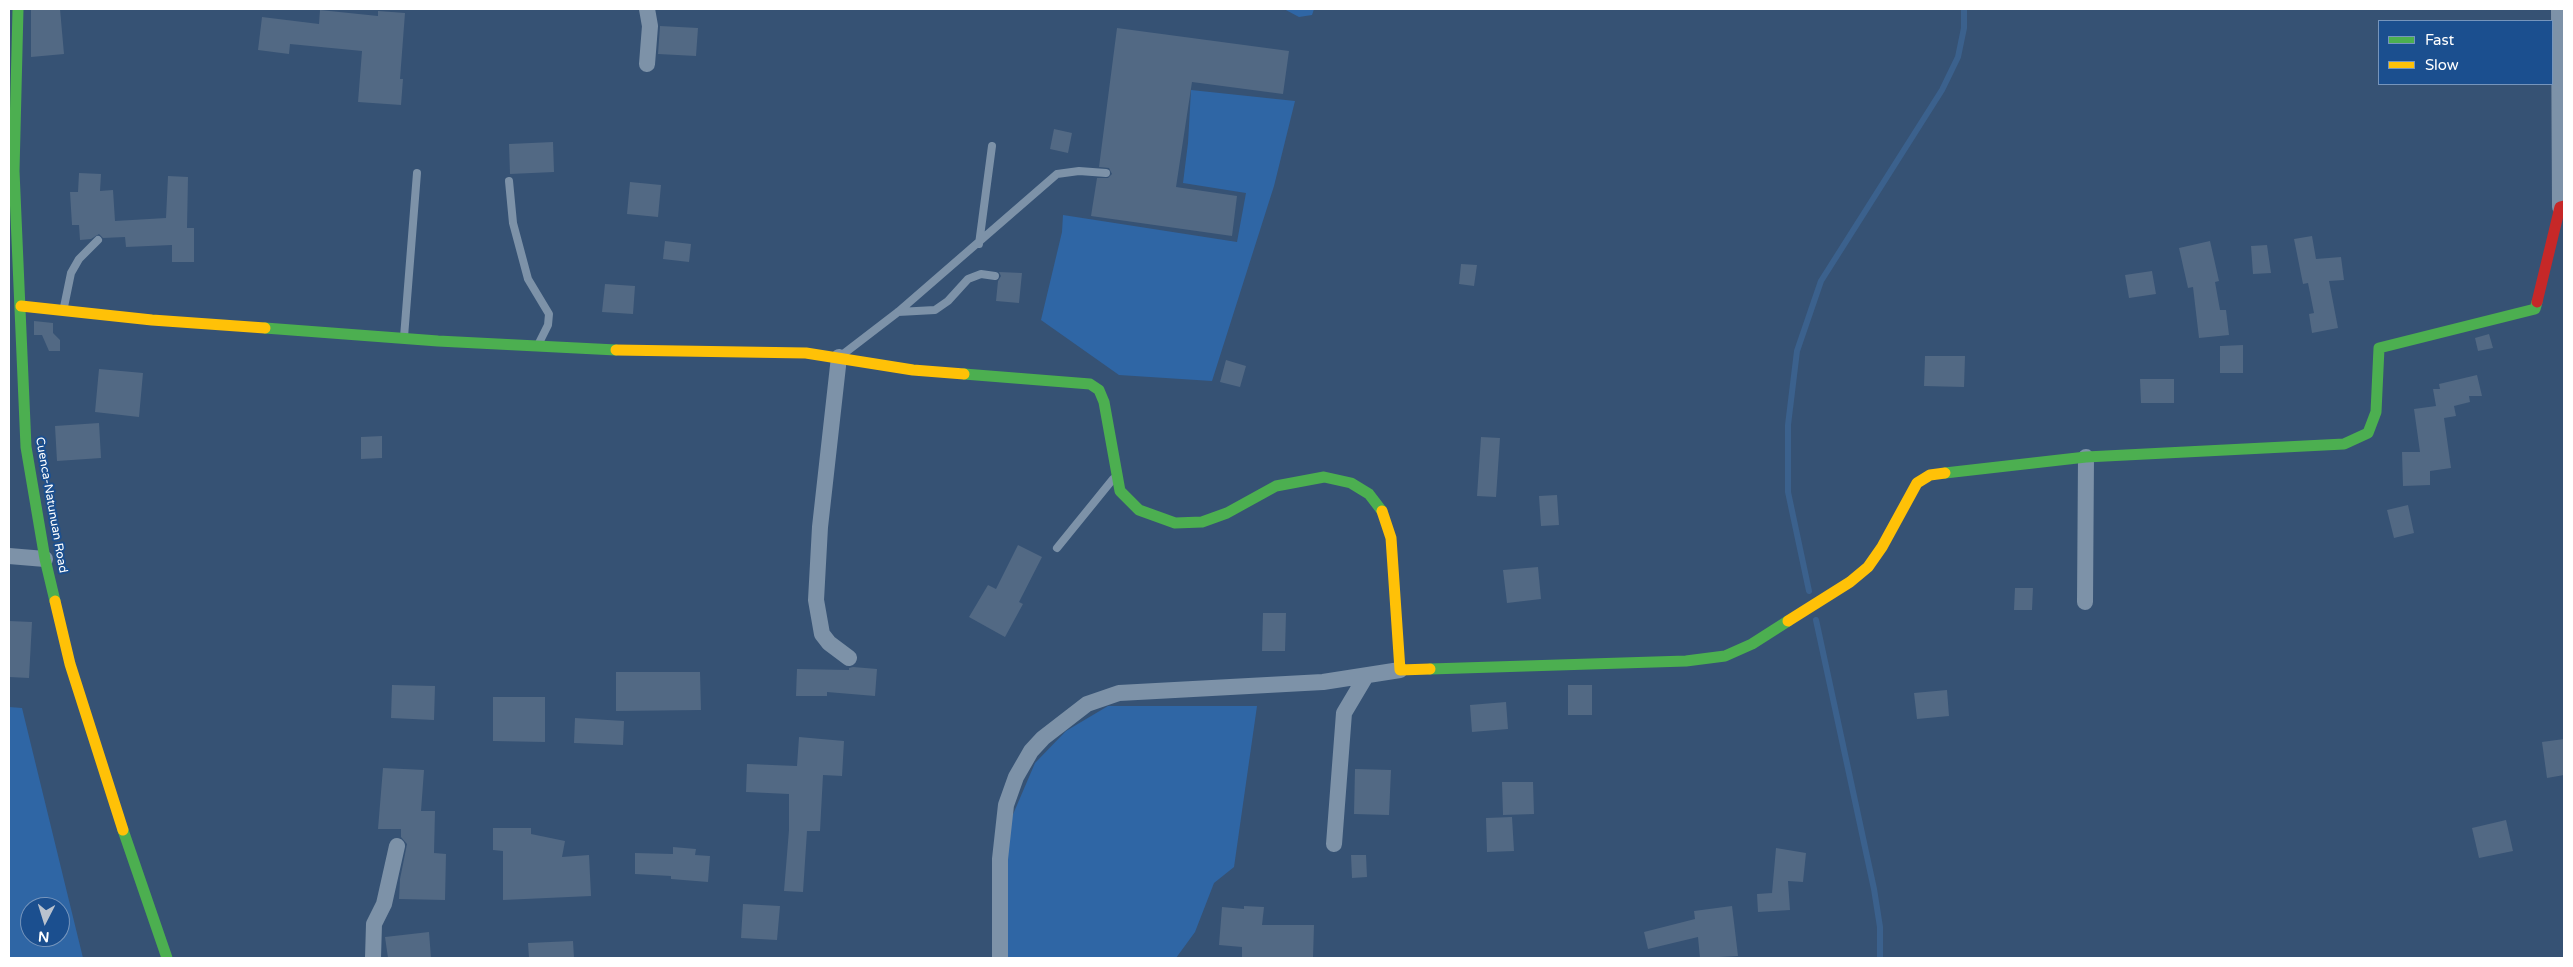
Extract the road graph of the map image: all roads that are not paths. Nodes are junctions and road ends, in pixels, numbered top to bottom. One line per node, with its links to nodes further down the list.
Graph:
1 (18, 9): 4 (street, Cuenca-Natunuan Road)
2 (647, 9): 5 (street)
3 (2559, 9): 10 (street)
4 (13, 43): 14 (street, Cuenca-Natunuan Road)
5 (647, 64)
6 (992, 146): 12 (lane)
7 (416, 173): 17 (lane)
8 (1106, 173): 12 (lane)
9 (509, 181): 18 (lane)
10 (2562, 206): 20 (street)
11 (98, 240): 15 (lane)
12 (979, 244): 16 (lane)
13 (995, 276): 16 (lane)
14 (21, 306): 15 (street); 24 (street, Cuenca-Natunuan Road)
15 (63, 312): 17 (street)
16 (898, 312): 19 (lane)
17 (404, 339): 18 (street)
18 (537, 347): 19 (street)
19 (839, 357): 21 (street); 26 (street)
20 (2086, 457): 25 (street); 27 (street)
21 (1116, 476): 22 (lane); 27 (street)
22 (1056, 548)
23 (9, 556): 24 (street)
24 (45, 559): 31 (street, Cuenca-Natunuan Road)
25 (2085, 602)
26 (849, 658)
27 (1400, 670): 28 (street)
28 (1366, 676): 29 (street); 33 (street)
29 (1334, 844)
30 (396, 846): 32 (street)
31 (167, 958)
32 (372, 958)
33 (1000, 958)

